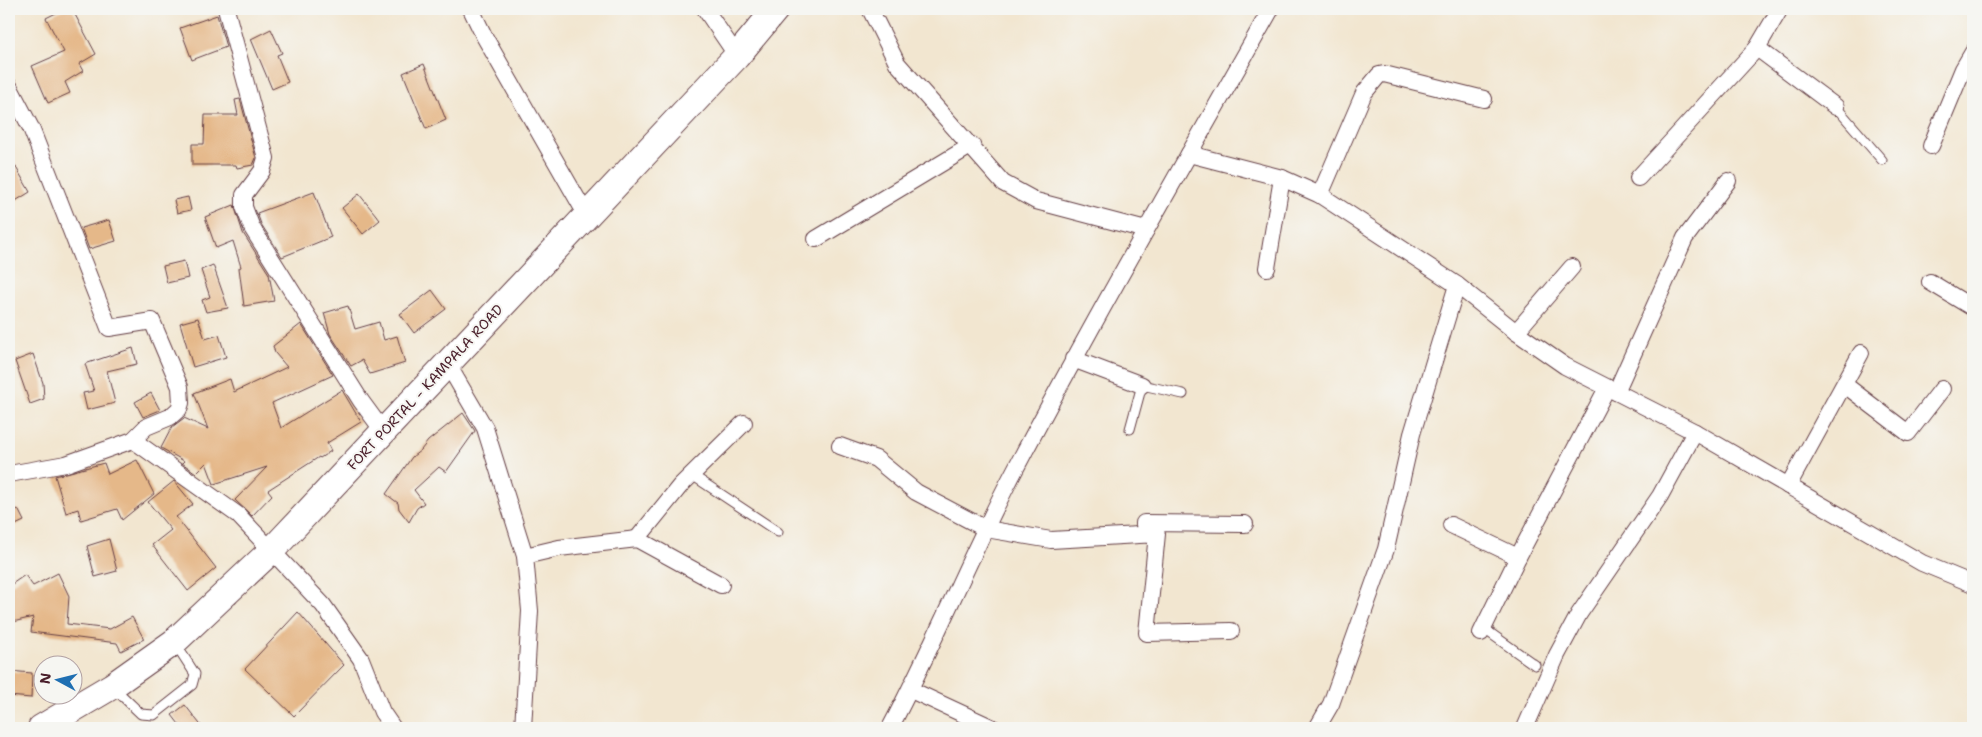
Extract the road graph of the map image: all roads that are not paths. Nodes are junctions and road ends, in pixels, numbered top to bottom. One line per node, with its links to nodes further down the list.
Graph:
1 (226, 9): 41 (street)
2 (471, 9): 22 (street)
3 (705, 9): 10 (street)
4 (776, 9): 10 (main road, FORT PORTAL - KAMPALA ROAD)
5 (870, 9): 14 (street)
6 (1271, 9): 16 (street)
7 (1780, 9): 8 (street)
8 (1757, 48): 13 (street); 19 (street)
9 (1973, 52): 15 (street)
10 (737, 56): 22 (main road, FORT PORTAL - KAMPALA ROAD)
11 (9, 86): 43 (street)
12 (1484, 99): 21 (street)
13 (1836, 107): 17 (lane)
14 (972, 145): 23 (street); 24 (street)
15 (1931, 146)
16 (1189, 154): 18 (street); 23 (street)
17 (1882, 160)
18 (1282, 178): 21 (street); 26 (street)
19 (1638, 178)
20 (1728, 181): 37 (street)
21 (1320, 195): 28 (street)
22 (587, 216): 33 (main road, FORT PORTAL - KAMPALA ROAD)
23 (1146, 230): 32 (street)
24 (816, 239)
25 (1572, 267): 30 (street)
26 (1267, 268)
27 (1930, 282): 29 (street)
28 (1457, 285): 30 (street); 70 (street)
29 (1973, 308)
30 (1516, 332): 37 (street)
31 (1861, 353): 35 (street)
32 (1073, 359): 34 (street); 50 (street)
33 (447, 363): 41 (main road, FORT PORTAL - KAMPALA ROAD); 55 (street)
34 (1142, 385): 38 (lane); 40 (lane)
35 (1845, 385): 36 (street); 47 (street)
36 (1942, 388)
37 (1612, 390): 42 (street); 56 (street)
38 (1183, 394)
39 (744, 423): 46 (street)
40 (1130, 429)
41 (382, 431): 54 (main road, FORT PORTAL - KAMPALA ROAD)
42 (1695, 432): 47 (street); 71 (street)
43 (133, 440): 45 (street); 54 (street)
44 (840, 446): 50 (street)
45 (9, 474)
46 (692, 475): 51 (lane); 53 (street)
47 (1788, 486): 57 (street)
48 (1245, 524): 52 (street)
49 (1451, 525): 56 (street)
50 (986, 529): 52 (street); 64 (street)
51 (778, 532)
52 (1143, 534): 60 (street)
53 (637, 540): 55 (street); 58 (street)
54 (272, 550): 61 (main road, FORT PORTAL - KAMPALA ROAD); 66 (street)
55 (525, 556): 67 (street)
56 (1518, 557): 59 (street)
57 (1973, 584)
58 (721, 585)
59 (1482, 630): 62 (lane)
60 (1231, 631)
61 (174, 642): 63 (main road, FORT PORTAL - KAMPALA ROAD); 63 (lane)
62 (1535, 665)
63 (112, 686): 65 (main road, FORT PORTAL - KAMPALA ROAD)
64 (911, 690): 68 (street); 69 (street)
65 (41, 728)
66 (393, 728)
67 (523, 728)
68 (890, 728)
69 (993, 728)
70 (1317, 728)
71 (1525, 728)

